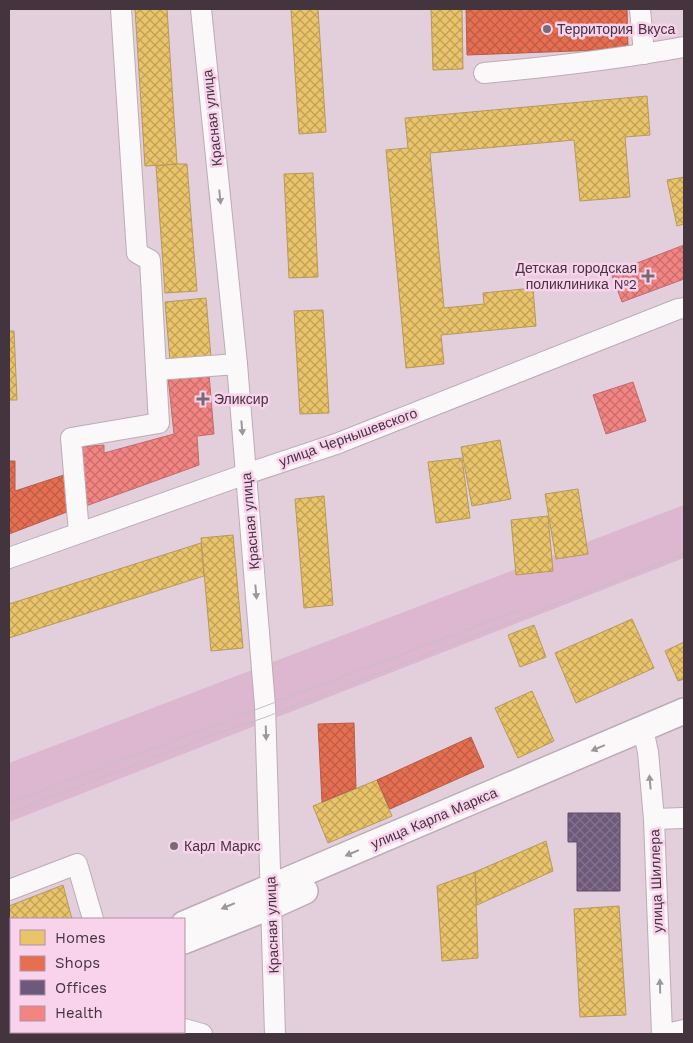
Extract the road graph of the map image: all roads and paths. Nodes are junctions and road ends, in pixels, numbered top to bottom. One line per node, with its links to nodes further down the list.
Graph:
1 (121, 9): 9 (street)
2 (201, 9): 8 (street, Красная улица, one-way to 8)
3 (640, 9): 5 (street)
4 (684, 47): 5 (street)
5 (644, 54): 6 (street)
6 (484, 73)
7 (684, 308): 10 (street, улица Чернышевского)
8 (237, 364): 9 (street); 10 (street, Красная улица, one-way to 10)
9 (156, 370): 11 (street)
10 (246, 474): 11 (street, улица Чернышевского); 19 (street, Красная улица, one-way to 19)
11 (79, 533): 12 (street, улица Чернышевского)
12 (9, 558)
13 (684, 711): 15 (main road, улица Карла Маркса)
14 (684, 729): 15 (main road, улица Карла Маркса)
15 (645, 737): 17 (street, улица Шиллера, one-way to 15); 19 (main road, улица Карла Маркса)
16 (684, 818): 17 (street)
17 (654, 819): 27 (street, улица Шиллера, one-way to 17)
18 (9, 890): 20 (street)
19 (272, 897): 21 (main road, улица Карла Маркса, one-way to 21); 22 (main road, улица Карла Маркса); 26 (street, Красная улица)
20 (93, 918)
21 (185, 924)
22 (185, 941)
23 (185, 1029): 25 (street)
24 (684, 1030): 28 (street)
25 (202, 1034)
26 (275, 1034)
27 (662, 1034)
28 (667, 1034)

